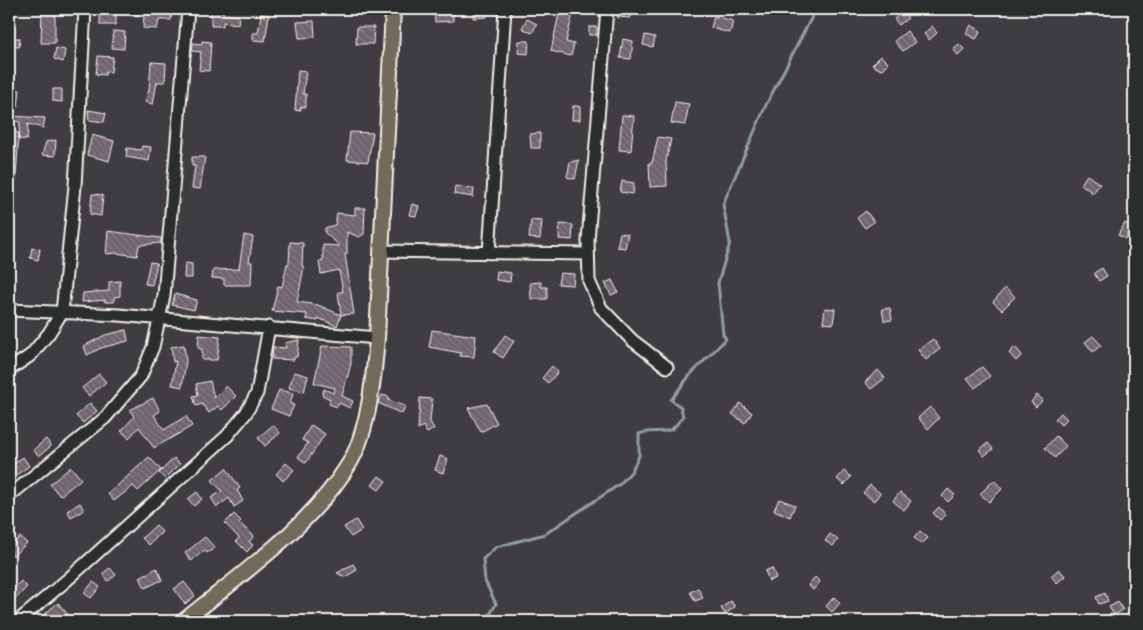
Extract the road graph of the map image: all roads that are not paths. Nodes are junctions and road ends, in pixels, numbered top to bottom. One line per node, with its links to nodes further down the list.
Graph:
1 (84, 9): 10 (street)
2 (188, 9): 11 (street)
3 (393, 9): 6 (main road)
4 (505, 9): 7 (street)
5 (606, 9): 8 (street)
6 (380, 251): 7 (street); 13 (main road)
7 (488, 253): 8 (street)
8 (587, 254): 14 (street)
9 (9, 310): 10 (street)
10 (62, 312): 11 (street); 15 (street)
11 (160, 320): 12 (street); 16 (street)
12 (269, 327): 13 (street); 17 (street)
13 (377, 338): 18 (main road)
14 (667, 367)
15 (9, 370)
16 (9, 496)
17 (18, 621)
18 (184, 621)

